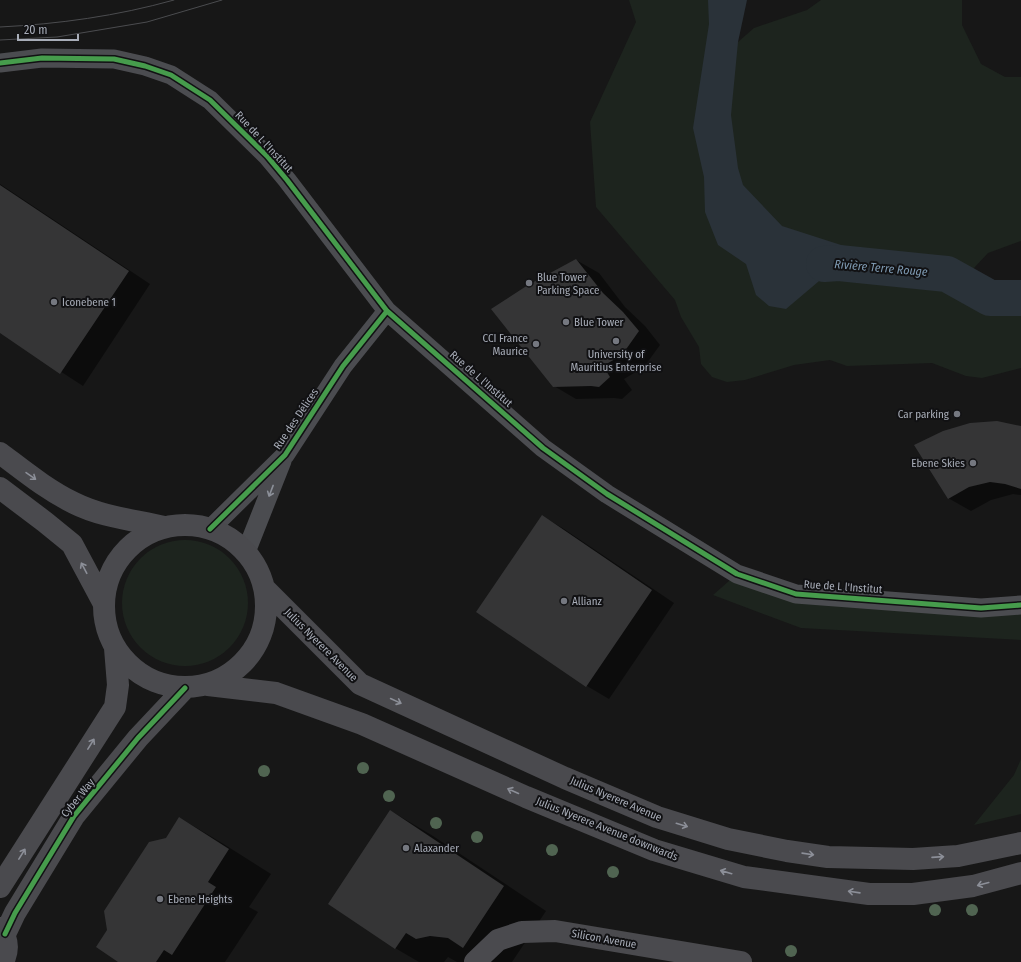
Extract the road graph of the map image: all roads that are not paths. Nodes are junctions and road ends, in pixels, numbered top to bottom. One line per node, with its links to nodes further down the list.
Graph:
1 (0, 62): 2 (street, Rue de L l'Institut)
2 (387, 311): 4 (street, Rue des Délices); 11 (street, Rue de L l'Institut)
3 (0, 453): 6 (main road, one-way to 6)
4 (285, 454): 7 (street, Rue des Délices); 8 (street, Rue des Délices, one-way to 8)
5 (0, 488): 10 (main road, one-way to 5)
6 (164, 527): 7 (main road); 10 (main road)
7 (210, 529): 8 (main road)
8 (246, 552): 9 (main road)
9 (265, 589): 13 (main road); 15 (main road, Julius Nyerere Avenue, one-way to 15)
10 (103, 602): 12 (main road)
11 (1021, 605)
12 (115, 648): 14 (main road); 17 (main road, Cyber Way, one-way to 12)
13 (208, 685): 14 (main road); 16 (main road, Julius Nyerere Avenue downwards, one-way to 13)
14 (185, 688): 18 (main road, Cyber Way)
15 (1021, 843)
16 (1021, 873)
17 (0, 887)
18 (5, 948)
19 (475, 962): 20 (main road, Silicon Avenue)
20 (741, 962)

